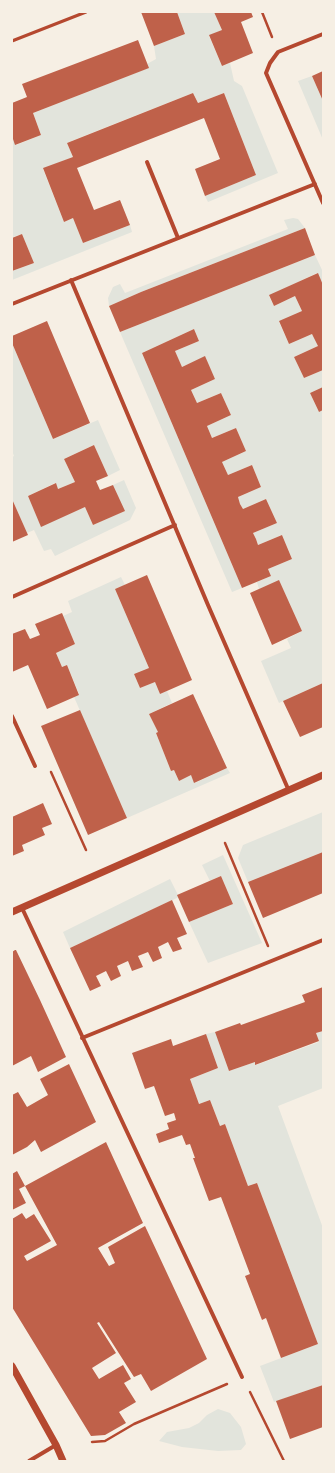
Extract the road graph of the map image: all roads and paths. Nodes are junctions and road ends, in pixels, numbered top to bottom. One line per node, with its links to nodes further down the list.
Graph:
1 (86, 12): 4 (lane)
2 (262, 12): 5 (path)
3 (323, 34): 5 (street)
4 (12, 41)
5 (278, 52): 7 (street)
6 (147, 162): 9 (street)
7 (315, 184): 8 (street); 9 (street)
8 (323, 203)
9 (178, 238): 10 (street)
10 (71, 280): 11 (street); 12 (street)
11 (12, 304)
12 (175, 525): 13 (street); 17 (street)
13 (12, 597)
14 (12, 716): 15 (street)
15 (35, 766): 19 (path)
16 (323, 775): 17 (street)
17 (289, 791): 20 (street)
18 (225, 843): 23 (path)
19 (86, 850)
20 (22, 908): 21 (street); 24 (street)
21 (12, 912)
22 (323, 940): 23 (street)
23 (274, 960): 24 (street)
24 (82, 1038): 26 (street)
25 (12, 1366): 29 (street)
26 (242, 1377): 32 (path)
27 (218, 1388): 28 (path)
28 (92, 1442)
29 (56, 1445): 30 (street); 31 (street)
30 (28, 1461)
31 (63, 1461)
32 (284, 1461)

